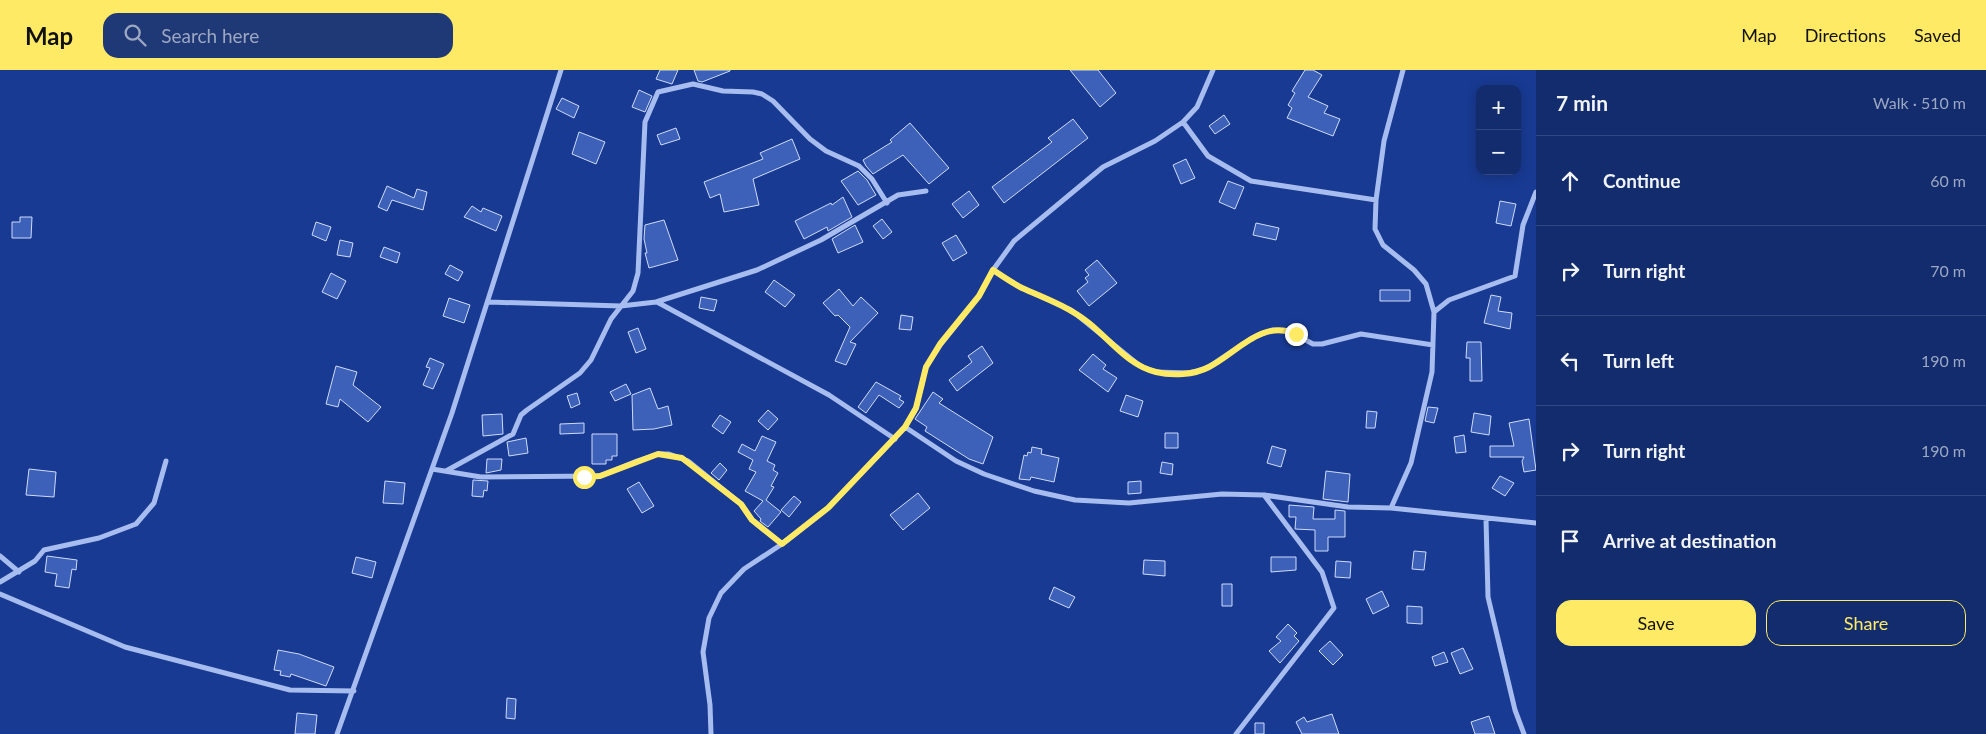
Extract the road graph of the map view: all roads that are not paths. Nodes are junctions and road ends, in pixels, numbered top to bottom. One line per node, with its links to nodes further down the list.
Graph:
1 (561, 70): 11 (street)
2 (1213, 70): 4 (street)
3 (1403, 70): 7 (street)
4 (1183, 122): 7 (street); 10 (street)
5 (926, 191): 8 (street)
6 (1536, 192): 9 (street)
7 (1376, 200): 14 (street)
8 (887, 203): 12 (street); 13 (street)
9 (1533, 208): 14 (street)
10 (993, 270): 15 (street); 16 (street)
11 (489, 302): 13 (street); 19 (street)
12 (656, 302): 13 (street); 17 (street)
13 (621, 306): 20 (street)
14 (1434, 312): 15 (street)
15 (1433, 345): 22 (street)
16 (905, 427): 17 (street); 21 (street)
17 (895, 438): 25 (street)
18 (166, 460): 27 (street)
19 (432, 470): 20 (street); 30 (street)
20 (446, 472): 25 (street)
21 (1264, 495): 22 (street); 33 (street)
22 (1392, 508): 23 (street)
23 (1486, 519): 24 (street); 34 (street)
24 (1536, 522)
25 (782, 544): 32 (street)
26 (0, 556): 27 (street)
27 (18, 572): 28 (street)
28 (0, 582)
29 (0, 594): 30 (street)
30 (354, 691): 31 (street)
31 (337, 734)
32 (711, 734)
33 (1236, 734)
34 (1524, 734)

